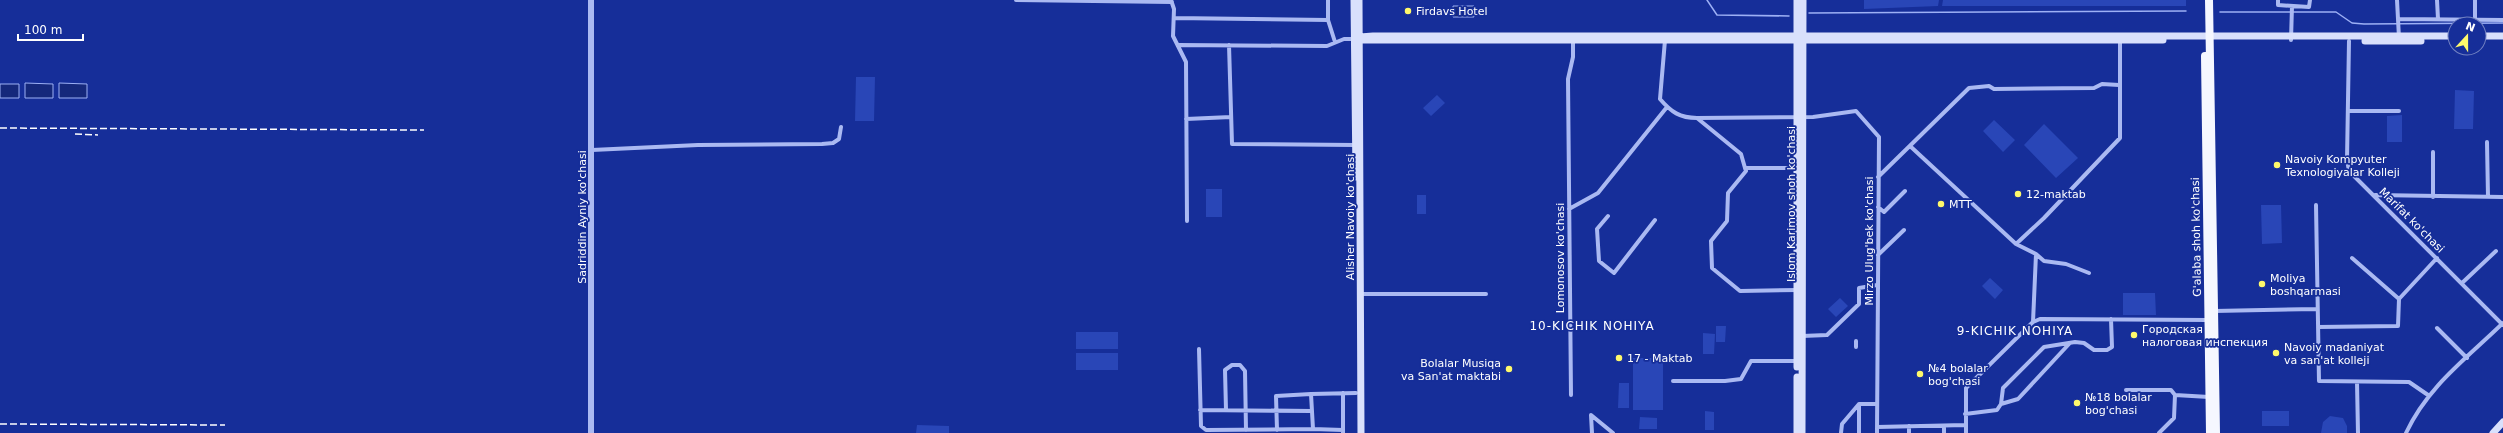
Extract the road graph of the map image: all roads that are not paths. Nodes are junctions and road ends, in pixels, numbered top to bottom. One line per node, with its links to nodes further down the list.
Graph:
1 (591, 0): 58 (street, Sadriddin Ayniy ko'chasi)
2 (1016, 0): 15 (street)
3 (1328, 0): 22 (street)
4 (1354, 0): 35 (main road, Alisher Navoiy ko'chasi)
5 (1359, 0): 25 (main road, Alisher Navoiy ko'chasi)
6 (1797, 0): 30 (main road, Islom Karimov shoh ko'chasi)
7 (1803, 0): 30 (main road, Islom Karimov shoh ko'chasi)
8 (2204, 0): 32 (main road)
9 (2209, 0): 32 (main road)
10 (2278, 0): 16 (street)
11 (2310, 0): 16 (street)
12 (2397, 0): 19 (street)
13 (2437, 0): 20 (street)
14 (2475, 0): 17 (street)
15 (1171, 1): 18 (street)
16 (2292, 6): 33 (street)
17 (2475, 16)
18 (1174, 18): 22 (street); 43 (street)
19 (2398, 19): 20 (street); 34 (street)
20 (2438, 19): 21 (street)
21 (2447, 19)
22 (1328, 20): 42 (street)
23 (2487, 20): 24 (street)
24 (2503, 20)
25 (1360, 24): 35 (main road, Alisher Navoiy ko'chasi); 36 (main road)
26 (2447, 36): 34 (main road)
27 (2487, 36): 28 (main road)
28 (2503, 36)
29 (1665, 38): 30 (main road); 37 (main road); 47 (street)
30 (1800, 38): 31 (main road); 51 (main road, Islom Karimov shoh ko'chasi)
31 (2120, 38): 32 (main road); 46 (street)
32 (2207, 38): 33 (main road); 90 (main road, G'alaba shoh ko'chasi); 92 (main road, G'alaba shoh ko'chasi)
33 (2291, 38): 34 (main road); 38 (main road)
34 (2399, 38): 38 (main road); 39 (main road)
35 (1358, 39): 36 (main road); 42 (street); 45 (main road, Alisher Navoiy ko'chasi); 56 (main road, Alisher Navoiy ko'chasi)
36 (1373, 39): 37 (main road); 45 (main road)
37 (1573, 39): 70 (street, Lomonosov ko'chasi)
38 (2348, 41): 48 (street, Marifat ko'chasi)
39 (2447, 41)
40 (2487, 41): 41 (main road)
41 (2503, 41)
42 (1335, 42): 44 (street)
43 (1179, 45): 44 (street); 53 (street)
44 (1229, 45): 50 (street)
45 (1360, 58): 75 (main road, Alisher Navoiy ko'chasi)
46 (2119, 85): 57 (street); 76 (street)
47 (1667, 107): 52 (street, Islom Karimov shoh ko'chasi); 70 (street)
48 (2348, 111): 49 (street); 64 (street, Marifat ko'chasi)
49 (2399, 111)
50 (1231, 117): 53 (street); 56 (street)
51 (1800, 117): 52 (street, Islom Karimov shoh ko'chasi); 61 (main road, Islom Karimov shoh ko'chasi); 62 (street, Mirzo Ulug'bek ko'chasi)
52 (1697, 118): 60 (street)
53 (1186, 119): 73 (street)
54 (841, 127): 58 (street)
55 (2487, 142): 67 (street)
56 (1355, 145): 75 (main road, Alisher Navoiy ko'chasi)
57 (1910, 146): 62 (street); 76 (street)
58 (592, 150): 134 (street, Sadriddin Ayniy ko'chasi)
59 (2434, 152): 65 (street)
60 (1745, 168): 61 (street); 85 (street, Islom Karimov shoh ko'chasi)
61 (1799, 168): 85 (main road, Islom Karimov shoh ko'chasi)
62 (1878, 177): 69 (street, Mirzo Ulug'bek ko'chasi)
63 (1905, 192): 69 (street)
64 (2375, 195): 65 (street); 81 (street, Marifat ko'chasi)
65 (2433, 197): 67 (street)
66 (2503, 197): 67 (street)
67 (2488, 198)
68 (2316, 205): 89 (street)
69 (1878, 207): 79 (street, Mirzo Ulug'bek ko'chasi)
70 (1569, 209): 111 (street, Lomonosov ko'chasi)
71 (1608, 216): 72 (street)
72 (1655, 220)
73 (1187, 221)
74 (1904, 230): 79 (street)
75 (1358, 236): 86 (main road, Alisher Navoiy ko'chasi); 102 (main road, Alisher Navoiy ko'chasi)
76 (2016, 244): 78 (street)
77 (2496, 251): 83 (street)
78 (2036, 254): 82 (street); 93 (street)
79 (1878, 255): 84 (street, Mirzo Ulug'bek ko'chasi)
80 (2352, 258): 88 (street)
81 (2437, 258): 83 (street, Marifat ko'chasi); 88 (street)
82 (2089, 273)
83 (2462, 283): 94 (street, Marifat ko'chasi)
84 (1878, 285): 97 (street); 116 (street, Mirzo Ulug'bek ko'chasi)
85 (1799, 290): 97 (main road, Islom Karimov shoh ko'chasi); 104 (main road, Islom Karimov shoh ko'chasi)
86 (1361, 294): 87 (street); 102 (main road, Alisher Navoiy ko'chasi)
87 (1486, 294)
88 (2399, 299): 95 (street)
89 (2317, 309): 90 (street); 95 (street)
90 (2214, 310): 149 (main road, G'alaba shoh ko'chasi)
91 (2112, 319): 92 (street); 93 (street); 99 (street)
92 (2208, 320): 114 (main road, G'alaba shoh ko'chasi)
93 (2033, 322): 123 (street)
94 (2503, 324): 103 (street, Marifat ko'chasi)
95 (2318, 327): 106 (street)
96 (2437, 328): 103 (street)
97 (1802, 336): 104 (main road, Islom Karimov shoh ko'chasi)
98 (1856, 341): 100 (street)
99 (2069, 344): 117 (street); 117 (street)
100 (1856, 347)
101 (1199, 349): 118 (street)
102 (1359, 356): 109 (main road, Alisher Navoiy ko'chasi); 136 (main road, Alisher Navoiy ko'chasi)
103 (2467, 358): 113 (street, Marifat ko'chasi)
104 (1799, 361): 105 (street); 139 (main road, Islom Karimov shoh ko'chasi); 140 (main road, Islom Karimov shoh ko'chasi)
105 (1673, 381)
106 (2357, 382): 113 (street); 150 (street)
107 (2126, 390): 112 (street)
108 (1343, 393): 109 (street); 110 (street); 133 (street)
109 (1356, 393): 135 (main road, Alisher Navoiy ko'chasi)
110 (1312, 394): 121 (street); 122 (street)
111 (1571, 395)
112 (2175, 395): 114 (street); 147 (street)
113 (2428, 395): 151 (street, Marifat ko'chasi)
114 (2209, 397): 148 (main road, G'alaba shoh ko'chasi)
115 (1859, 404): 116 (street); 141 (street); 142 (street)
116 (1877, 404): 128 (street, Mirzo Ulug'bek ko'chasi)
117 (2001, 404): 123 (street)
118 (1200, 410): 119 (street); 131 (street)
119 (1226, 410): 120 (street); 120 (street)
120 (1245, 410): 121 (street); 131 (street)
121 (1276, 410): 122 (street); 132 (street)
122 (1312, 410): 130 (street)
123 (1965, 414): 125 (street)
124 (2503, 422): 152 (main road)
125 (1965, 425): 127 (street); 146 (street)
126 (1909, 426): 127 (street); 128 (street); 144 (street)
127 (1944, 426): 145 (street)
128 (1877, 427): 143 (street, Mirzo Ulug'bek ko'chasi)
129 (2503, 427): 153 (main road)
130 (1313, 429): 132 (street); 133 (street)
131 (1246, 430): 132 (street)
132 (1277, 430)
133 (1343, 431)
134 (591, 433)
135 (1356, 433)
136 (1360, 433)
137 (1592, 433): 138 (street)
138 (1613, 433)
139 (1797, 433)
140 (1802, 433)
141 (1841, 433)
142 (1859, 433)
143 (1877, 433)
144 (1909, 433)
145 (1944, 433)
146 (1966, 433)
147 (2159, 433)
148 (2210, 433)
149 (2216, 433)
150 (2358, 433)
151 (2406, 433)
152 (2493, 433)
153 (2498, 433)

